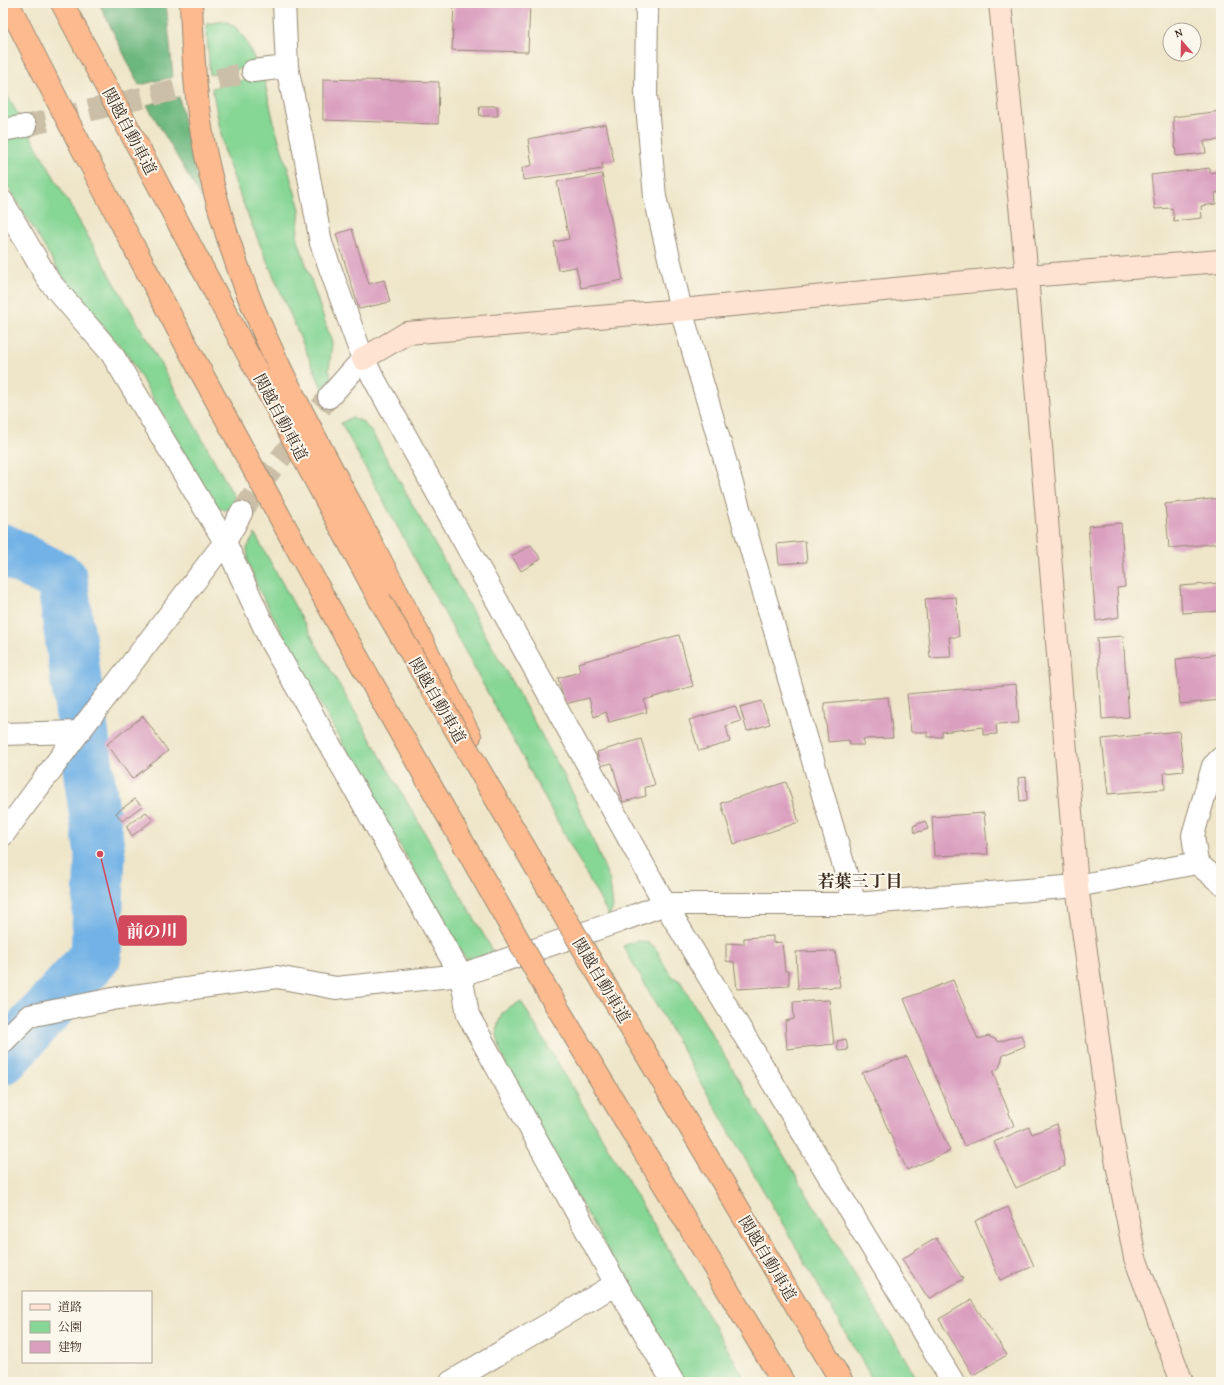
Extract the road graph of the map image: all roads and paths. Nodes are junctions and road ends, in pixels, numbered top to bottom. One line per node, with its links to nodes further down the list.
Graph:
1 (8, 3): 13 (highway)
2 (62, 3): 21 (highway, 関越自動車道)
3 (191, 3): 21 (highway)
4 (284, 3): 8 (street)
5 (648, 3): 16 (street)
6 (1000, 3): 15 (street)
7 (3, 28): 13 (highway)
8 (287, 66): 9 (street); 17 (street)
9 (253, 71)
10 (25, 126): 11 (street)
11 (3, 130)
12 (3, 202): 20 (street)
13 (112, 204): 36 (highway, bridge)
14 (1221, 261): 15 (street)
15 (1027, 276): 16 (street); 28 (street)
16 (681, 310): 17 (street); 30 (street)
17 (363, 359): 18 (street); 29 (street)
18 (329, 397)
19 (241, 513): 20 (street)
20 (225, 542): 22 (street); 31 (street)
21 (389, 596): 37 (highway, 関越自動車道, bridge)
22 (79, 732): 23 (street); 25 (street)
23 (3, 734)
24 (1221, 758): 26 (street)
25 (3, 835)
26 (1196, 863): 27 (street); 28 (street)
27 (1221, 883)
28 (1076, 886): 30 (street); 39 (street)
29 (665, 904): 30 (street); 31 (street); 38 (street)
30 (855, 904)
31 (461, 975): 32 (street); 33 (street)
32 (3, 1042)
33 (616, 1284): 34 (street); 35 (street)
34 (451, 1382)
35 (673, 1382)
36 (783, 1382)
37 (842, 1382)
38 (953, 1382)
39 (1182, 1382)

